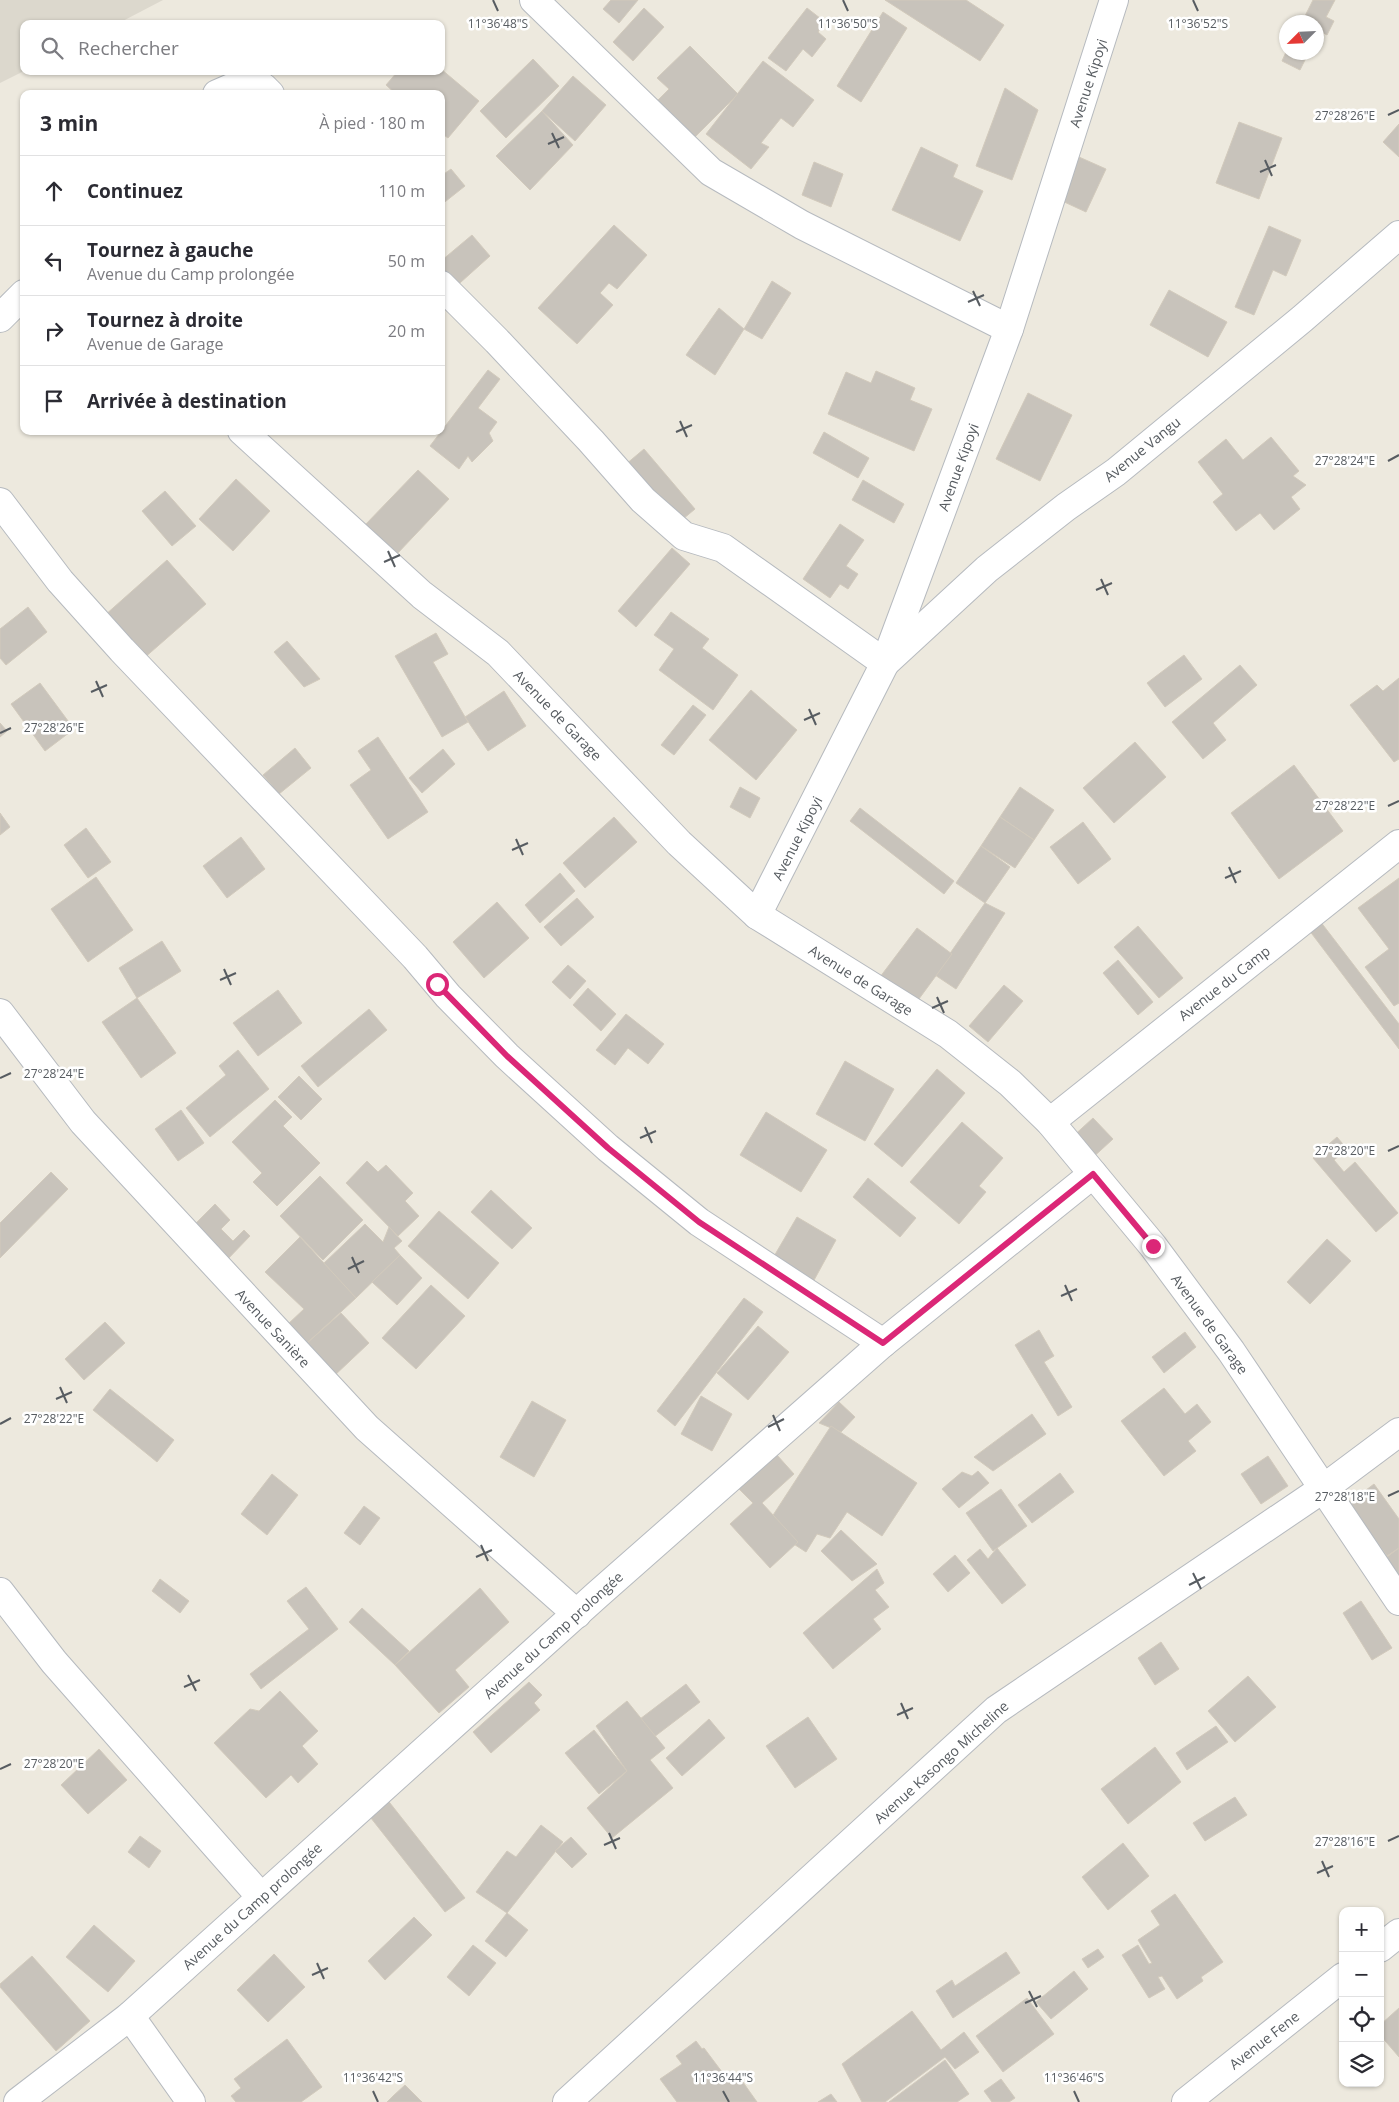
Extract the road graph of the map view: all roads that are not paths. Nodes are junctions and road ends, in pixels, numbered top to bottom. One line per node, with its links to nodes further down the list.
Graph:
1 (534, 0): 9 (street)
2 (1114, 0): 9 (street, Avenue Kipoyi)
3 (226, 90): 4 (street)
4 (266, 90)
5 (1399, 235): 12 (street, Avenue Vangu)
6 (445, 289): 12 (street)
7 (20, 298): 8 (street)
8 (0, 318)
9 (1009, 329): 12 (street, Avenue Kipoyi)
10 (246, 435): 14 (street, Avenue de Garage)
11 (0, 502): 18 (street)
12 (885, 663): 14 (street, Avenue Kipoyi)
13 (1399, 844): 16 (street, Avenue du Camp)
14 (757, 915): 16 (street, Avenue de Garage)
15 (0, 1013): 23 (street, Avenue Sanière)
16 (1050, 1122): 17 (street, Avenue de Garage)
17 (1093, 1174): 18 (street, Avenue du Camp prolongée); 20 (street, Avenue de Garage)
18 (883, 1343): 23 (street, Avenue du Camp prolongée)
19 (1399, 1432): 20 (street, Avenue Kasongo Micheline)
20 (1324, 1488): 22 (street, Avenue de Garage); 31 (street, Avenue Kasongo Micheline)
21 (0, 1592): 24 (street)
22 (1399, 1600)
23 (577, 1614): 24 (street, Avenue du Camp prolongée)
24 (261, 1898): 28 (street, Avenue du Camp prolongée)
25 (1399, 1933): 26 (street)
26 (1384, 1945)
27 (1339, 1981): 32 (street, Avenue Fene)
28 (130, 2016): 29 (street, Avenue du Camp prolongée); 30 (street)
29 (18, 2102)
30 (191, 2102)
31 (567, 2102)
32 (1186, 2102)

